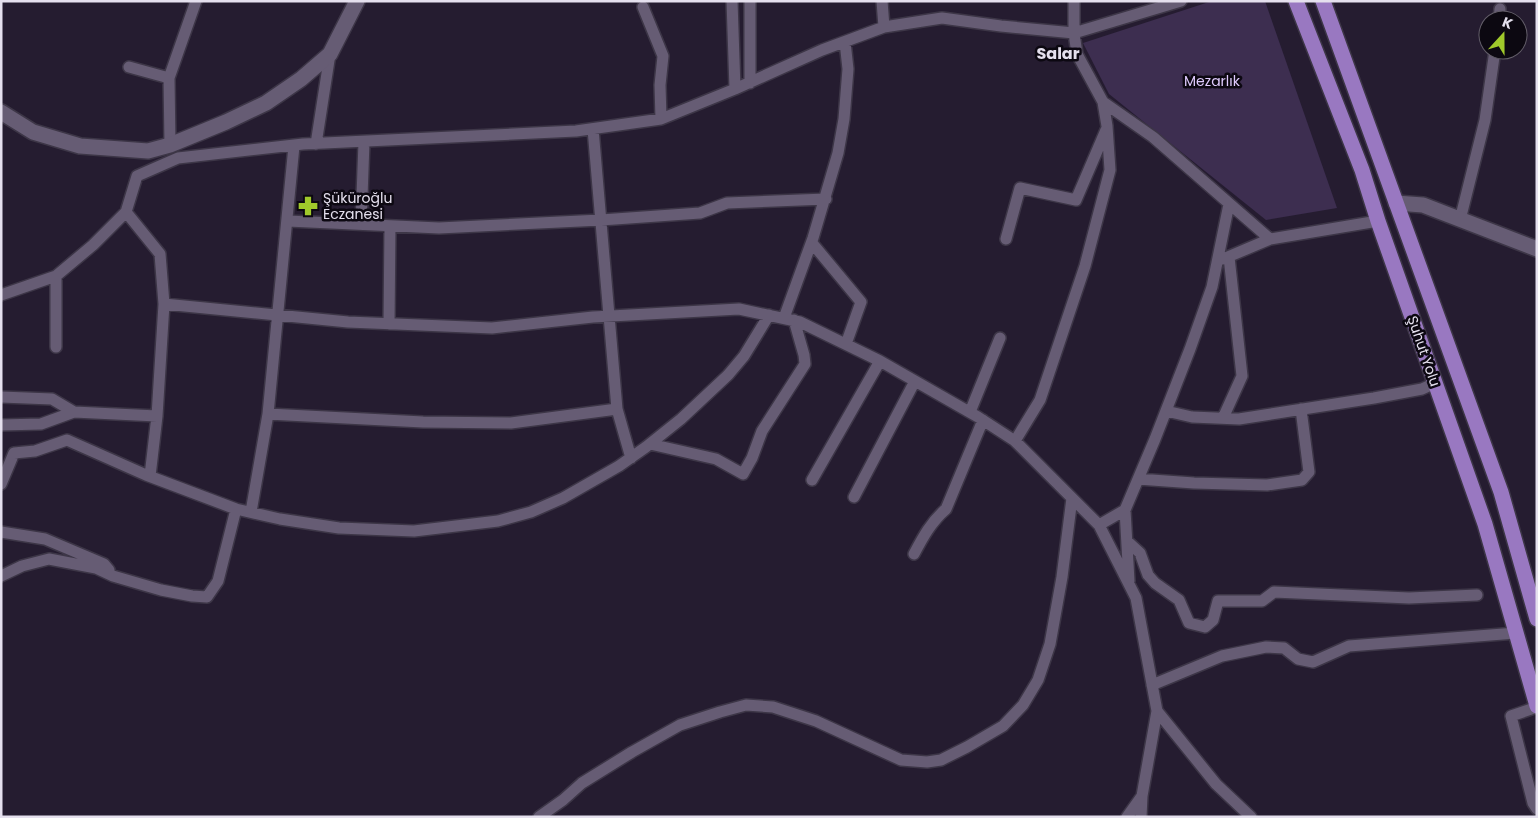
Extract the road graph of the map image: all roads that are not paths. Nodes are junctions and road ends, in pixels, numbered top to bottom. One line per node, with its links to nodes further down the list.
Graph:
1 (196, 1): 17 (street)
2 (357, 1): 14 (street)
3 (732, 1): 19 (street)
4 (750, 1): 18 (street)
5 (882, 1): 11 (street)
6 (1074, 1): 12 (street)
7 (1181, 1): 12 (street)
8 (1296, 1): 36 (main road, Şuhut Yolu)
9 (1324, 1): 30 (main road, Şuhut Yolu)
10 (643, 7): 22 (street)
11 (884, 27): 12 (street); 13 (street)
12 (1074, 33): 20 (street)
13 (845, 42): 18 (street); 29 (street)
14 (330, 54): 26 (street); 27 (street)
15 (1494, 60): 34 (street)
16 (129, 67): 17 (street)
17 (169, 78): 27 (street)
18 (750, 83): 19 (street)
19 (735, 89): 22 (street)
20 (1103, 102): 23 (street); 31 (street)
21 (1, 112): 27 (street)
22 (661, 119): 24 (street)
23 (1108, 126): 39 (street); 70 (street)
24 (593, 129): 25 (street); 33 (street)
25 (364, 142): 26 (street); 37 (street)
26 (316, 144): 28 (street)
27 (170, 145)
28 (294, 146): 32 (street); 35 (street)
29 (826, 199): 33 (street); 41 (street)
30 (1396, 203): 34 (street); 90 (main road, Şuhut Yolu)
31 (1229, 204): 40 (street); 44 (street)
32 (126, 212): 45 (street); 47 (street)
33 (601, 220): 38 (street); 50 (street)
34 (1460, 220): 42 (street)
35 (288, 221): 37 (street); 48 (street)
36 (1378, 221): 40 (street); 58 (main road, Şuhut Yolu)
37 (361, 224): 38 (street)
38 (390, 226): 52 (street)
39 (1006, 239)
40 (1270, 240): 43 (street)
41 (812, 243): 51 (street); 54 (street)
42 (1537, 249)
43 (1229, 257): 44 (street); 67 (street)
44 (1217, 261): 62 (street)
45 (56, 276): 46 (street); 55 (street)
46 (1, 295)
47 (164, 304): 48 (street); 66 (street)
48 (279, 314): 52 (street); 65 (street)
49 (768, 315): 50 (street); 51 (street); 71 (street)
50 (610, 316): 52 (street); 60 (street)
51 (789, 319): 54 (street); 71 (street)
52 (389, 324)
53 (1000, 338): 64 (street)
54 (846, 344): 56 (street)
55 (56, 347)
56 (880, 361): 57 (street); 75 (street)
57 (915, 381): 64 (street); 77 (street)
58 (1435, 383): 61 (street); 91 (main road, Şuhut Yolu)
59 (1, 397): 63 (street)
60 (617, 409): 65 (street); 72 (street)
61 (1301, 409): 67 (street); 74 (street)
62 (1166, 411): 67 (street); 74 (street)
63 (74, 412): 66 (street); 69 (street)
64 (970, 412): 68 (street)
65 (268, 414): 81 (street)
66 (157, 416): 73 (street)
67 (1223, 418)
68 (983, 420): 70 (street); 85 (street)
69 (1, 425)
70 (1015, 441): 78 (street)
71 (650, 444): 72 (street)
72 (631, 458): 81 (street)
73 (150, 476): 76 (street); 79 (street)
74 (1138, 479): 80 (street)
75 (812, 480)
76 (1, 484)
77 (854, 497)
78 (1072, 498): 82 (street); 97 (street)
79 (236, 509): 81 (street); 87 (street)
80 (1125, 510): 82 (street); 84 (street)
81 (251, 512)
82 (1099, 525): 88 (street)
83 (1, 532): 87 (street)
84 (1127, 541): 88 (street); 89 (street)
85 (914, 554)
86 (1, 576): 87 (street)
87 (113, 576)
88 (1130, 586): 92 (street)
89 (1477, 595)
90 (1537, 619)
91 (1516, 632): 92 (street); 93 (main road, Şuhut Yolu)
92 (1152, 685): 94 (street)
93 (1537, 706): 96 (street)
94 (1157, 711): 95 (street); 100 (street)
95 (1142, 796): 98 (street); 99 (street)
96 (1537, 808)
97 (539, 817)
98 (1127, 817)
99 (1141, 817)
100 (1251, 817)

